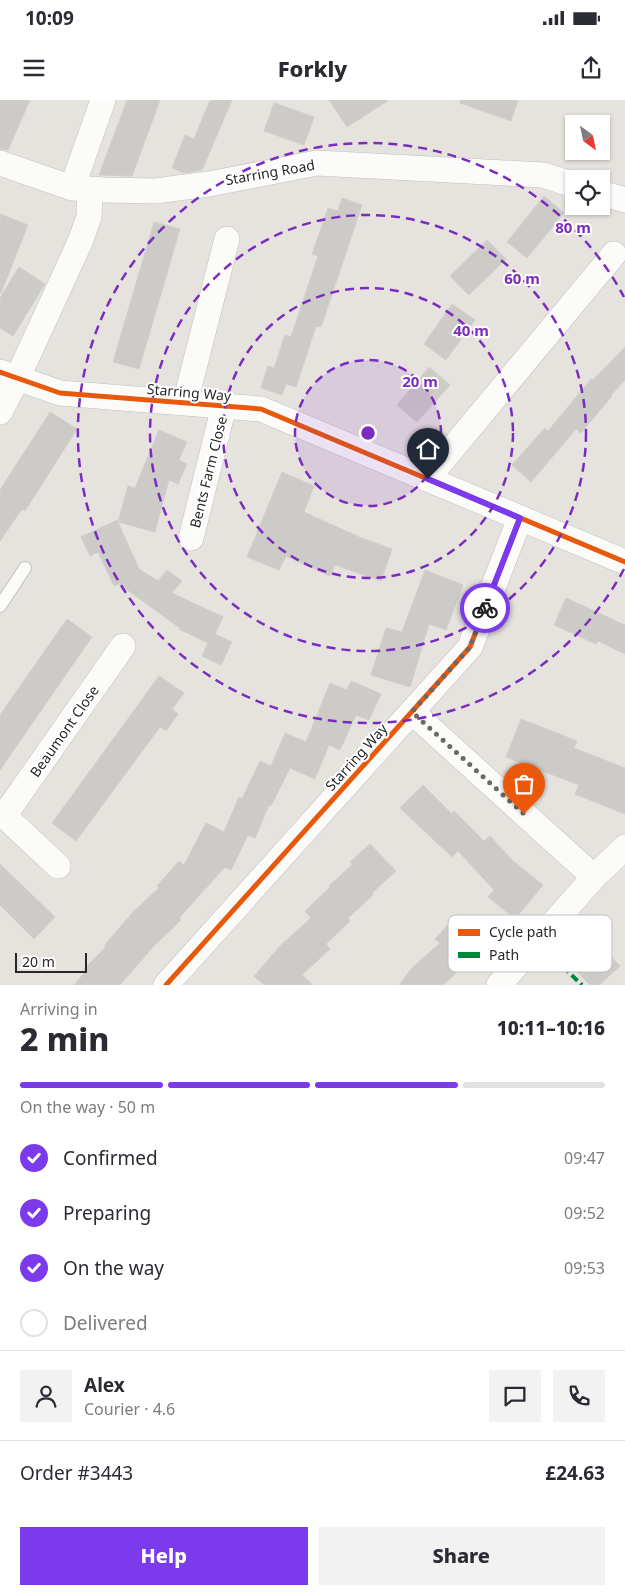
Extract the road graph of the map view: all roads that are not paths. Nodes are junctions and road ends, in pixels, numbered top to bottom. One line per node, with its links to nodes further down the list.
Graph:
1 (103, 100): 4 (street)
2 (0, 163): 4 (street, Starring Road)
3 (565, 182): 4 (street, Starring Road)
4 (81, 189): 9 (street)
5 (610, 196): 6 (street)
6 (625, 200)
7 (227, 238): 10 (street)
8 (614, 254): 13 (street)
9 (9, 376): 10 (street, Starring Way); 12 (street)
10 (185, 403): 11 (street, Starring Way)
11 (224, 406): 13 (street, Starring Way); 15 (street, Bents Farm Close)
12 (0, 412)
13 (428, 479): 14 (street, Starring Way)
14 (520, 518): 16 (street, Starring Way); 20 (street, Starring Way)
15 (191, 538)
16 (625, 562)
17 (26, 568): 18 (lane)
18 (0, 606)
19 (123, 646): 21 (street, Beaumont Close)
20 (412, 712): 24 (street); 27 (street, Starring Way)
21 (2, 814): 23 (street)
22 (625, 847): 24 (street)
23 (58, 866)
24 (594, 877): 25 (street)
25 (561, 915)
26 (510, 972): 28 (street)
27 (166, 985)
28 (499, 985)

